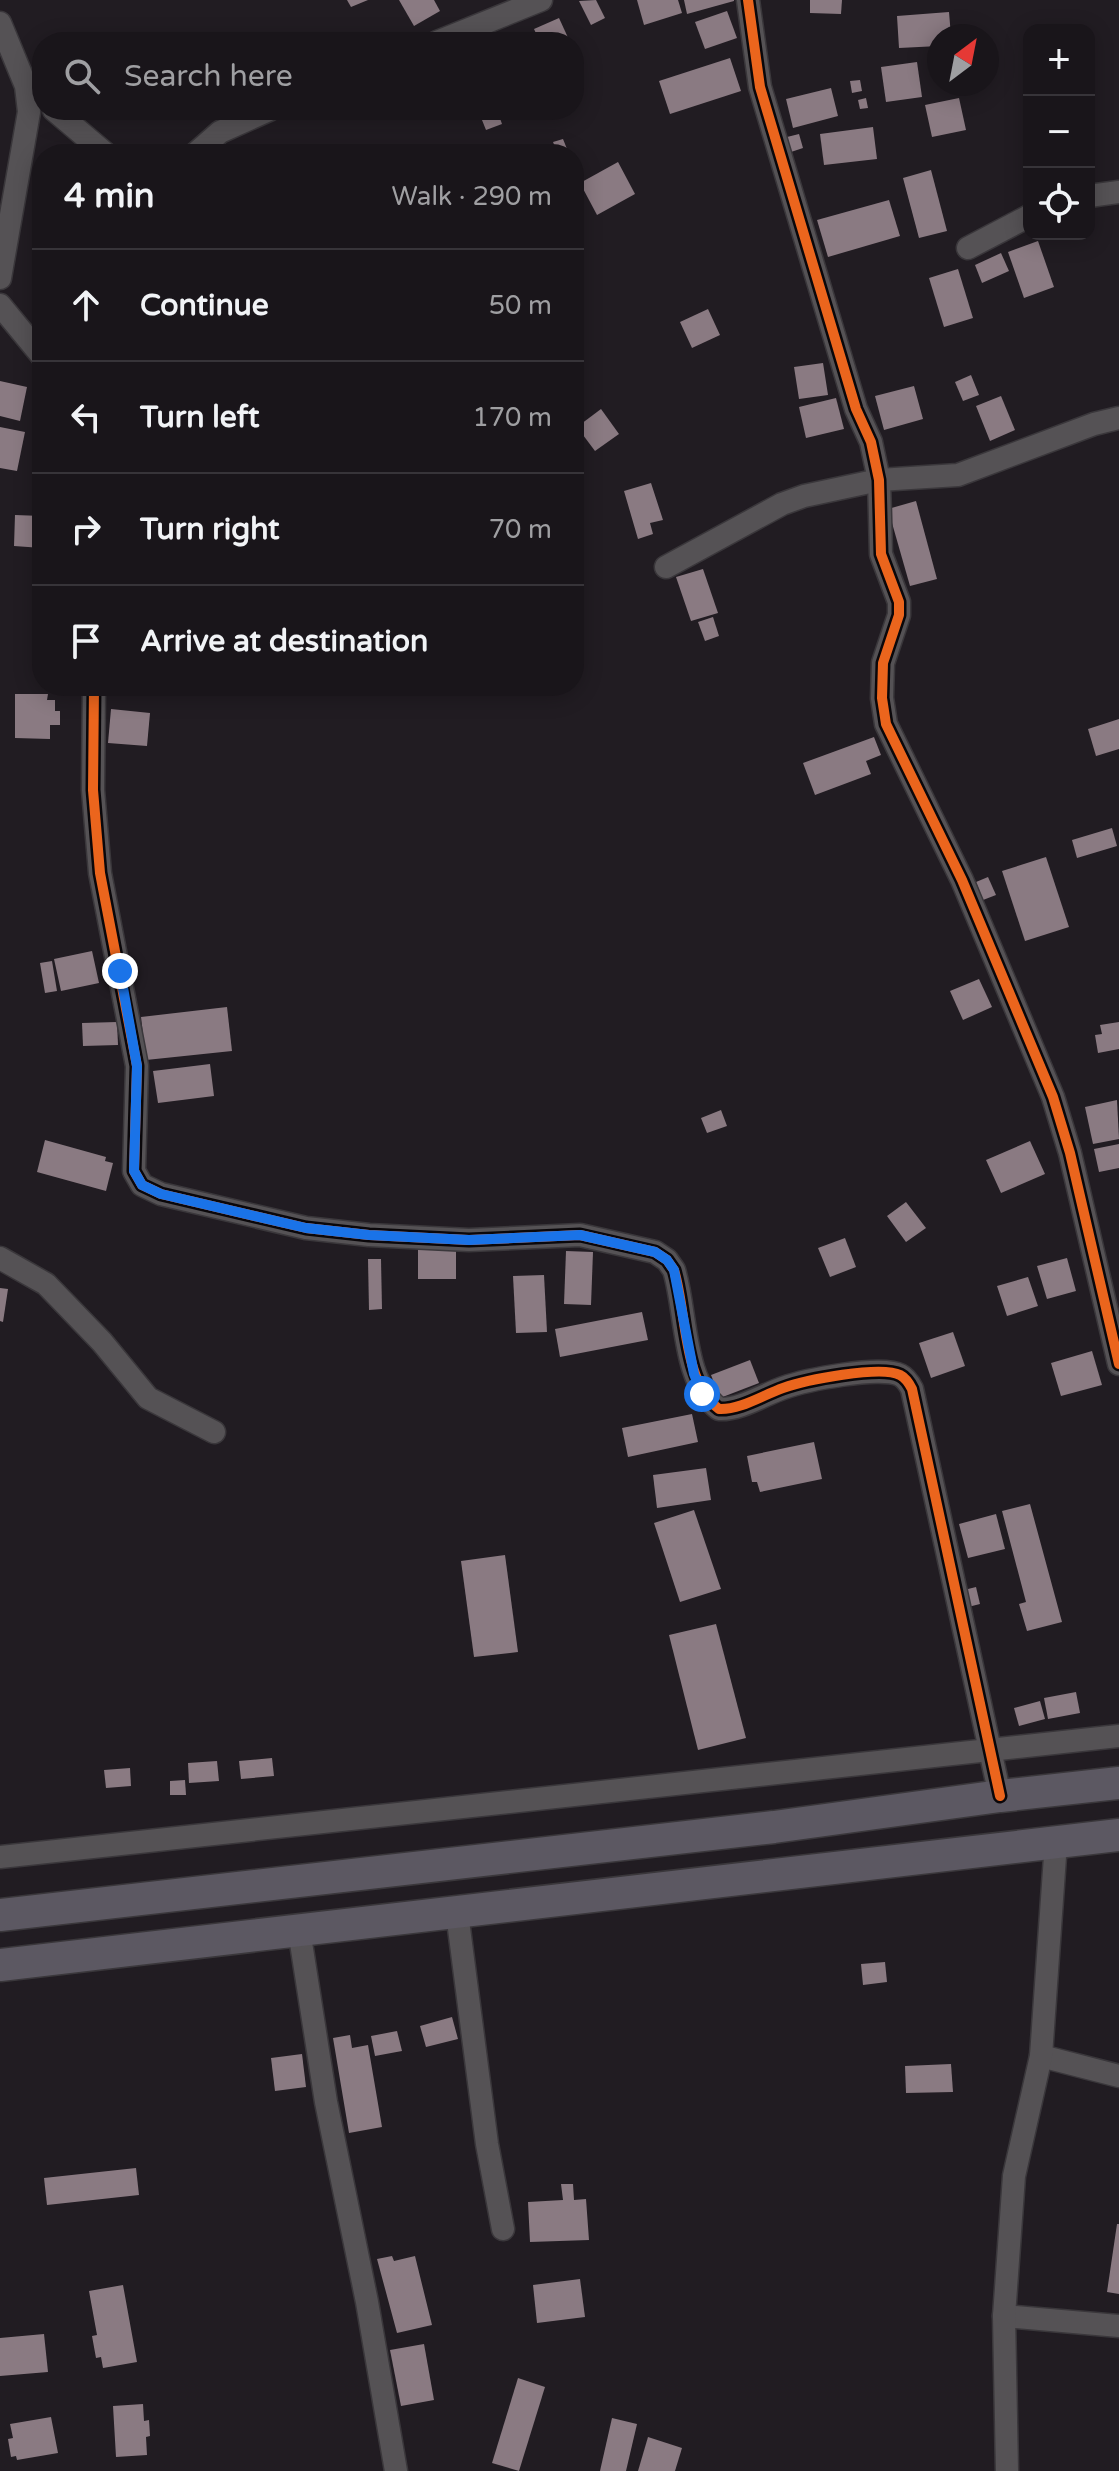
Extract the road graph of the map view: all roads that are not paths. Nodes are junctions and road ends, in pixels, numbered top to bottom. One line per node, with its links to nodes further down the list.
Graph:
1 (541, 0): 4 (street)
2 (748, 0): 19 (street)
3 (0, 23): 5 (street)
4 (462, 32)
5 (32, 89)
6 (32, 101): 15 (street)
7 (66, 120): 9 (street)
8 (247, 120): 10 (street)
9 (94, 144)
10 (206, 144)
11 (1119, 192): 12 (street)
12 (1095, 195)
13 (1023, 219): 14 (street)
14 (968, 248)
15 (0, 278)
16 (0, 305): 17 (street)
17 (32, 345)
18 (1119, 418): 19 (street)
19 (879, 480): 20 (street); 23 (street)
20 (666, 567)
21 (94, 696): 26 (street)
22 (0, 1258): 24 (street)
23 (1119, 1364)
24 (214, 1432)
25 (1119, 1736): 26 (street)
26 (990, 1752): 28 (street); 31 (street)
27 (1119, 1783): 28 (highway)
28 (1000, 1796): 33 (highway)
29 (1119, 1835): 30 (highway)
30 (1056, 1842): 32 (highway); 36 (street)
31 (0, 1857)
32 (457, 1913): 34 (highway); 38 (street)
33 (0, 1915)
34 (299, 1930): 35 (highway); 41 (street)
35 (0, 1965)
36 (1041, 2056): 37 (street); 39 (street)
37 (1119, 2076)
38 (503, 2229)
39 (1004, 2316): 40 (street); 42 (street)
40 (1119, 2326)
41 (396, 2471)
42 (1007, 2471)

